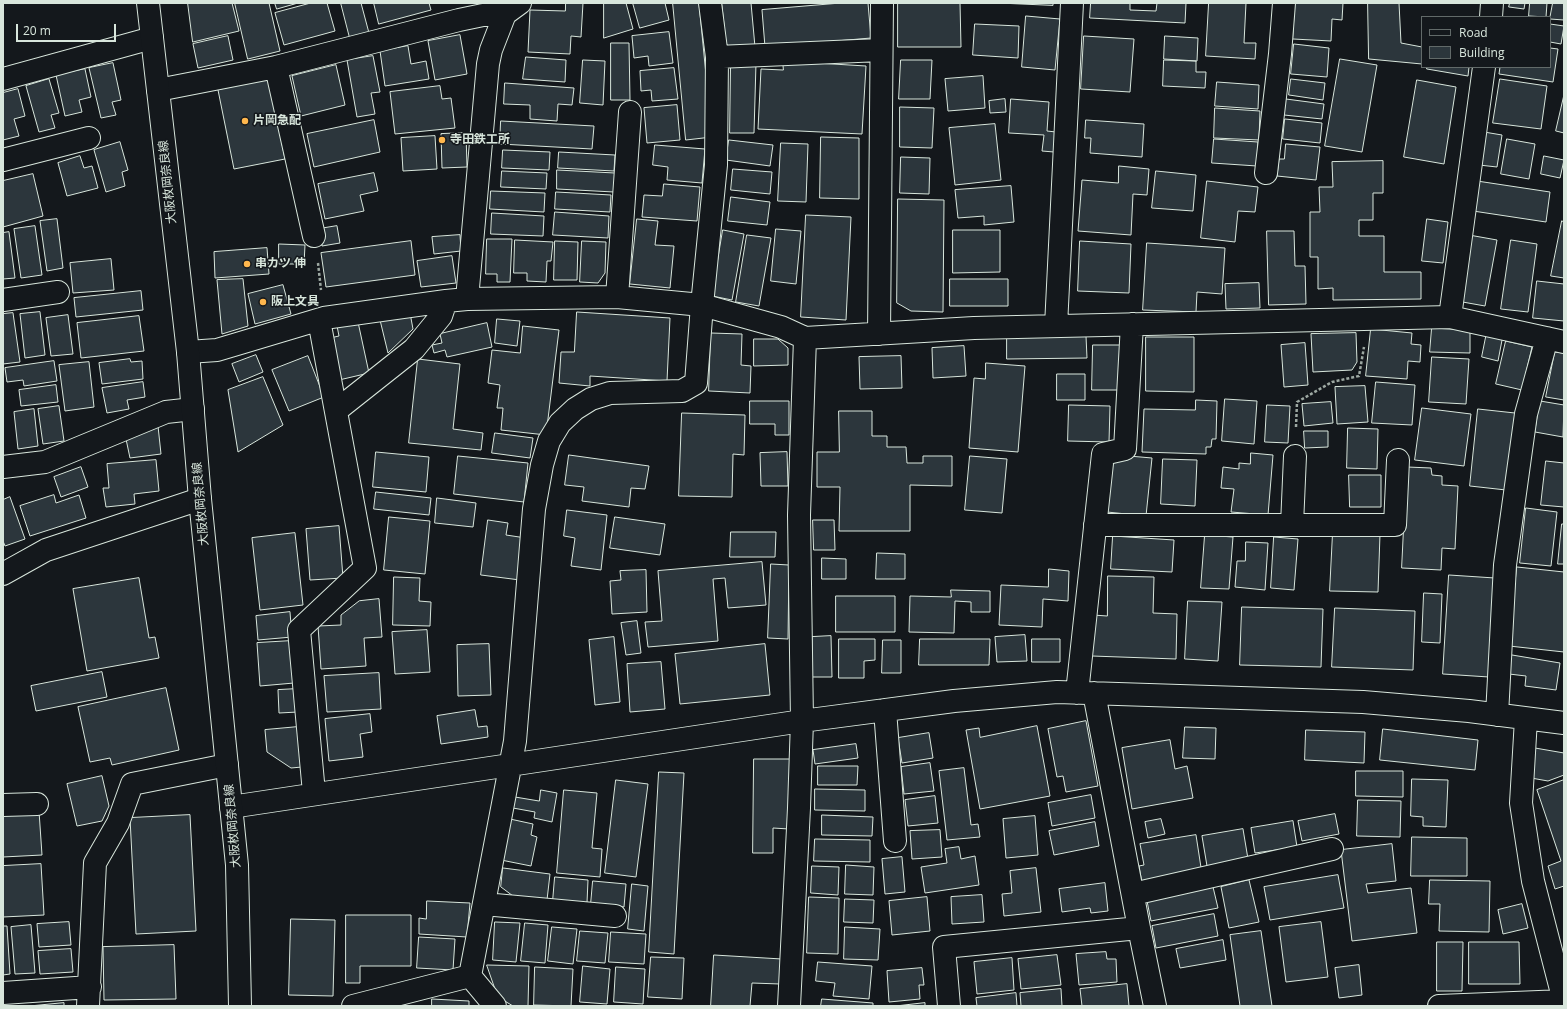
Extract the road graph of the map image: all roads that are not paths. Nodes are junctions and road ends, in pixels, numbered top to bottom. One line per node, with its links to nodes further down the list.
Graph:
1 (148, 3): 10 (street, 大阪枚岡奈良線)
2 (710, 3): 12 (street)
3 (882, 3): 11 (street)
4 (1072, 3): 30 (street)
5 (1284, 3): 20 (street)
6 (1492, 3): 9 (street)
7 (512, 8): 8 (street); 25 (street)
8 (457, 11): 13 (street)
9 (1490, 16)
10 (152, 38): 15 (street); 16 (street, 大阪枚岡奈良線)
11 (881, 50): 12 (street); 31 (street)
12 (717, 57): 26 (street)
13 (276, 67): 16 (street); 21 (street)
14 (1484, 68): 27 (street)
15 (3, 79)
16 (158, 90): 34 (street, 大阪枚岡奈良線)
17 (630, 112): 23 (street)
18 (89, 138): 19 (street)
19 (3, 160)
20 (1266, 173)
21 (314, 236)
22 (58, 292): 24 (street)
23 (617, 297): 25 (street); 26 (street)
24 (3, 300)
25 (456, 300): 28 (street); 36 (street)
26 (702, 305): 32 (street); 51 (street)
27 (1450, 317): 29 (street); 33 (street)
28 (321, 319): 34 (street); 36 (street)
29 (1132, 324): 30 (street); 41 (street)
30 (1056, 326): 31 (street)
31 (879, 334): 32 (street)
32 (805, 338): 48 (street)
33 (1556, 340): 46 (street)
34 (188, 352): 35 (street, 大阪枚岡奈良線)
35 (193, 409): 39 (street); 40 (street, 大阪枚岡奈良線)
36 (337, 410): 52 (street)
37 (1295, 456): 42 (street)
38 (1398, 460): 42 (street)
39 (4, 462)
40 (200, 499): 43 (street); 50 (street, 大阪枚岡奈良線)
41 (1095, 525): 42 (street); 44 (street)
42 (1292, 525)
43 (3, 574)
44 (1085, 693): 45 (street); 46 (street); 58 (street)
45 (885, 710): 48 (street); 56 (street)
46 (1497, 715): 47 (street)
47 (1526, 719): 49 (street); 65 (street)
48 (802, 721): 51 (street); 69 (street)
49 (1564, 723)
50 (227, 764): 55 (street, 大阪枚岡奈良線); 64 (street)
51 (511, 764): 52 (street); 59 (street)
52 (314, 793): 55 (street)
53 (37, 804): 54 (street)
54 (3, 805)
55 (231, 807): 66 (street, 大阪枚岡奈良線)
56 (895, 841)
57 (1332, 850): 58 (street)
58 (1133, 894): 61 (street)
59 (484, 904): 60 (street); 62 (street)
60 (615, 916)
61 (1139, 928): 70 (street); 71 (street)
62 (470, 976): 67 (street); 68 (street)
63 (3, 993): 64 (street)
64 (89, 997)
65 (1512, 1005): 72 (street)
66 (240, 1006)
67 (353, 1006)
68 (495, 1006)
69 (789, 1006)
70 (949, 1006)
71 (1156, 1006)
72 (1439, 1006)

